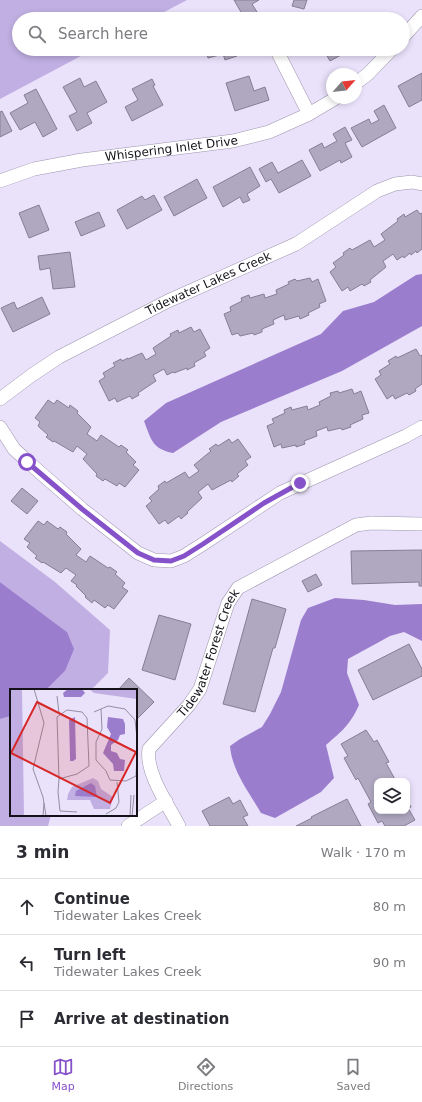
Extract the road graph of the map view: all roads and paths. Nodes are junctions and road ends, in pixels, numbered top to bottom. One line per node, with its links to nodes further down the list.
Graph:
1 (422, 16): 2 (street)
2 (410, 29)
3 (280, 56): 7 (street)
4 (385, 56): 5 (street)
5 (362, 79)
6 (326, 104): 7 (street, Whispering Inlet Drive)
7 (309, 114): 8 (street, Whispering Inlet Drive)
8 (0, 181)
9 (422, 182): 10 (street, Tidewater Lakes Creek)
10 (0, 399)
11 (0, 427): 12 (street)
12 (422, 427)
13 (422, 524): 14 (street, Tidewater Forest Creek)
14 (166, 802): 15 (street); 16 (street, Tidewater Forest Creek)
15 (128, 826)
16 (179, 826)

